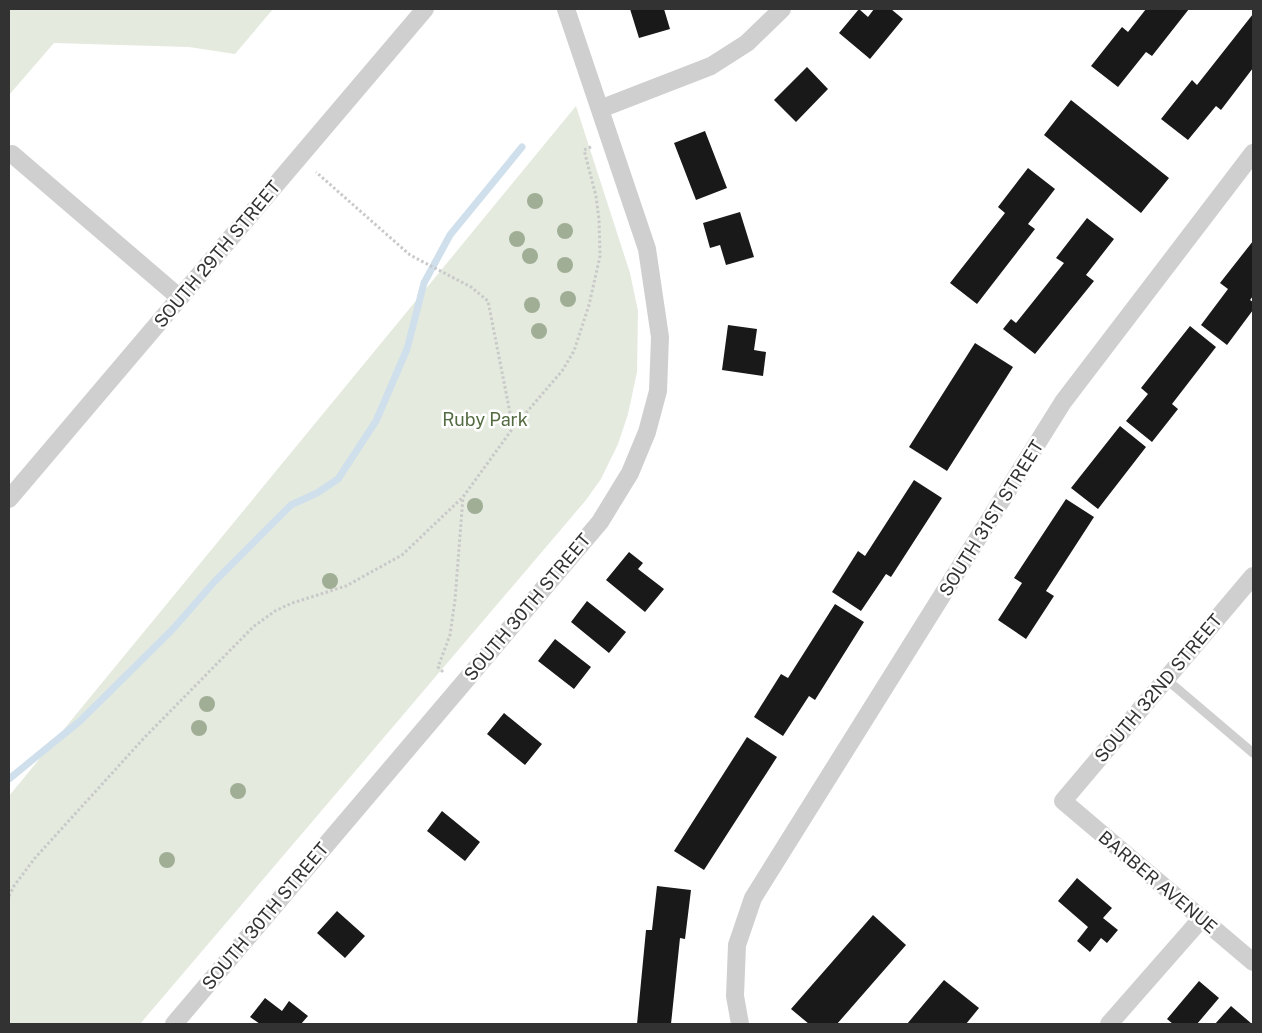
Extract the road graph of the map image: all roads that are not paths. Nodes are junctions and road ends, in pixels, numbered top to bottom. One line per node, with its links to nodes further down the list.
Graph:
1 (426, 9): 7 (street, SOUTH 29TH STREET)
2 (566, 9): 4 (street, SOUTH 30TH STREET)
3 (782, 9): 4 (street)
4 (600, 109): 15 (street, SOUTH 30TH STREET)
5 (1253, 153): 16 (street, SOUTH 31ST STREET)
6 (12, 154): 7 (street)
7 (180, 298): 8 (street, SOUTH 29TH STREET)
8 (9, 498)
9 (1253, 576): 10 (street, SOUTH 32ND STREET)
10 (1166, 679): 11 (lane); 12 (street, SOUTH 32ND STREET)
11 (1253, 753)
12 (1063, 801): 13 (street, BARBER AVENUE)
13 (1202, 918): 14 (street, BARBER AVENUE); 17 (street)
14 (1253, 962)
15 (174, 1024)
16 (740, 1024)
17 (1109, 1024)

